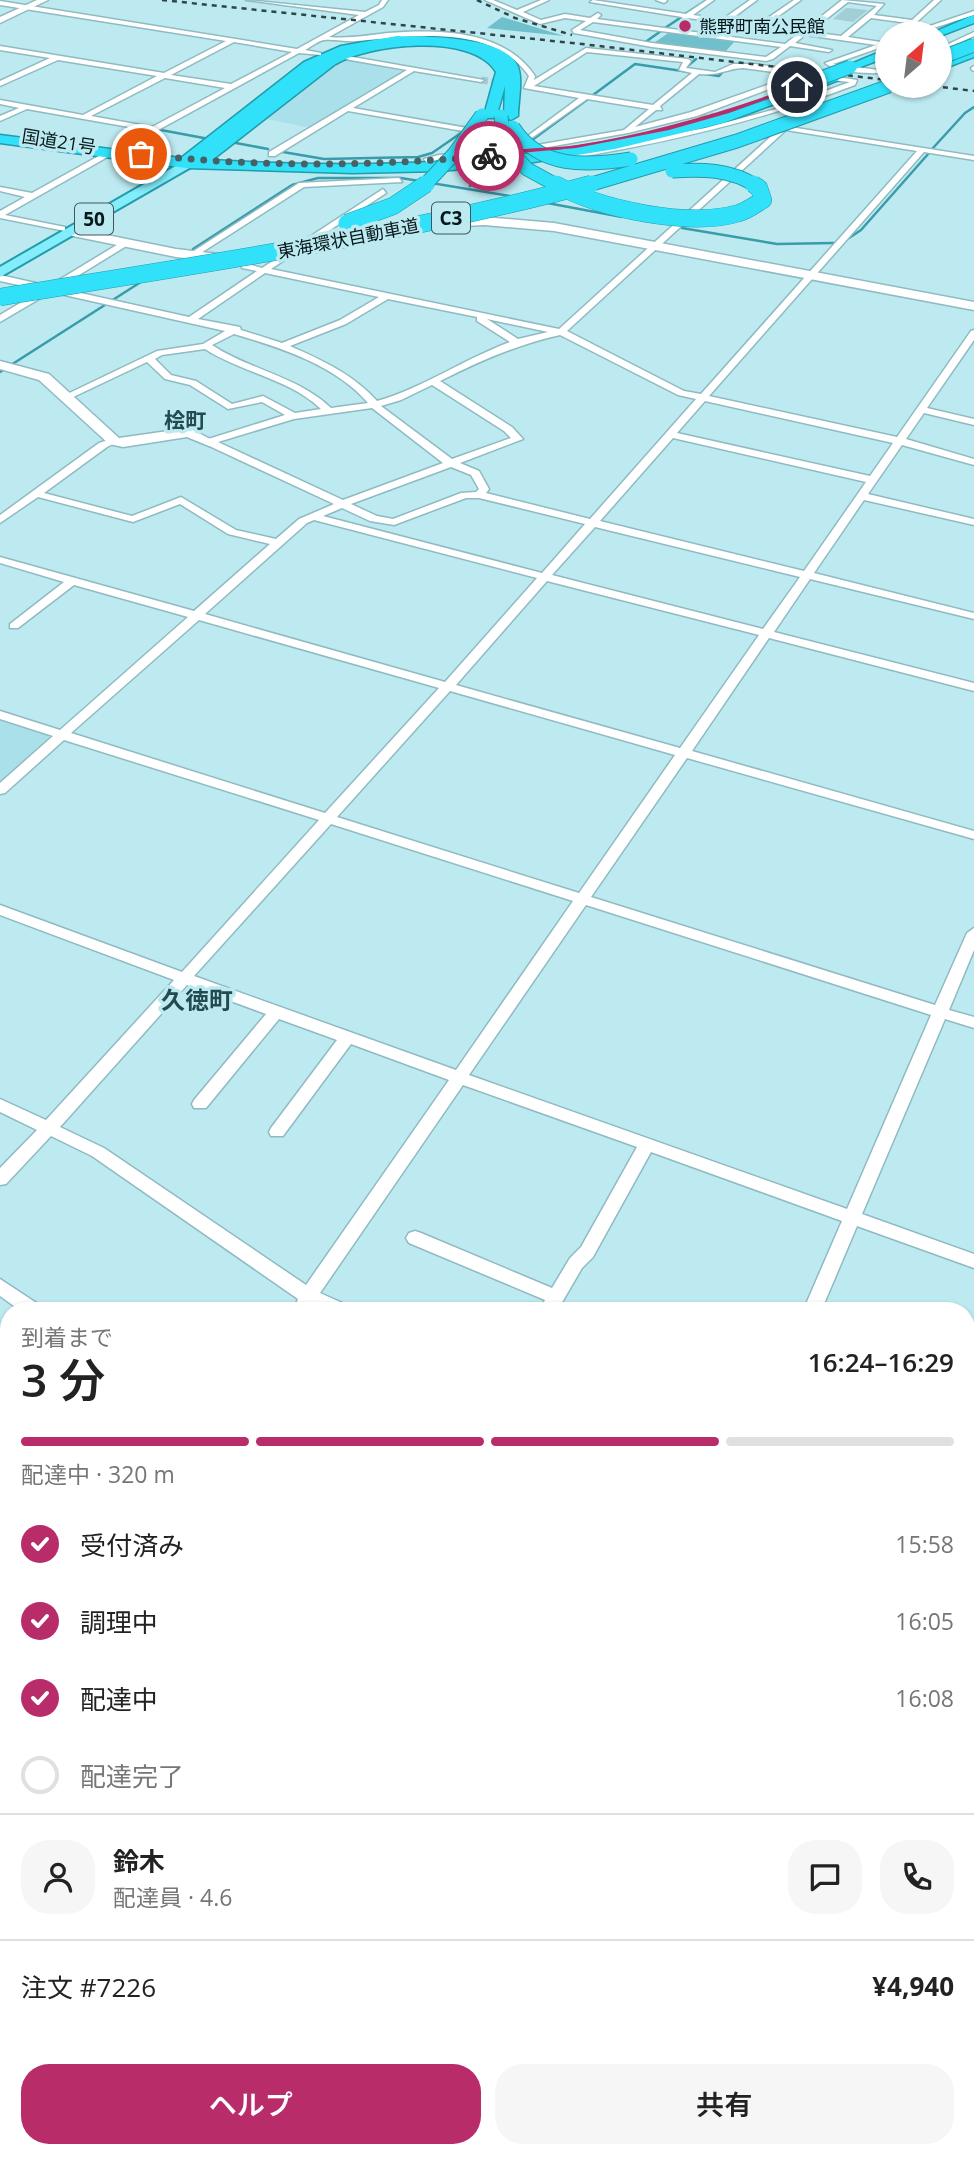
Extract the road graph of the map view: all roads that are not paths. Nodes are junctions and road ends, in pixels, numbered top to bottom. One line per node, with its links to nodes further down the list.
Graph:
1 (44, 0): 19 (street)
2 (249, 0): 16 (street)
3 (299, 0): 16 (street)
4 (385, 0): 24 (street)
5 (488, 0): 25 (street)
6 (546, 0): 20 (street)
7 (663, 0): 23 (street)
8 (711, 0): 29 (street)
9 (751, 0): 36 (street)
10 (796, 0): 39 (street)
11 (846, 0): 14 (street); 42 (street)
12 (938, 0): 34 (street)
13 (595, 1): 17 (street); 18 (street)
14 (886, 2): 28 (street)
15 (0, 3): 19 (street)
16 (284, 5): 24 (street)
17 (610, 5): 23 (street); 32 (street)
18 (585, 6)
19 (29, 8): 31 (street); 46 (street)
20 (528, 8): 22 (street); 25 (street)
21 (577, 9): 27 (street)
22 (540, 10)
23 (650, 11): 29 (street); 37 (street)
24 (365, 13): 44 (street)
25 (516, 13): 27 (street)
26 (974, 13): 35 (street)
27 (565, 16): 32 (street)
28 (870, 16): 33 (street); 45 (street)
29 (687, 17): 36 (street); 41 (street)
30 (974, 19): 40 (highway)
31 (0, 20)
32 (591, 20): 37 (street); 48 (street)
33 (907, 21)
34 (915, 21)
35 (949, 21)
36 (723, 22): 39 (street)
37 (628, 24): 41 (street)
38 (974, 25): 47 (highway)
39 (760, 27): 42 (street)
40 (952, 28)
41 (667, 30): 48 (street); 51 (street)
42 (802, 33): 45 (street); 51 (street)
43 (974, 34): 50 (street)
44 (324, 38): 58 (street); 78 (street)
45 (842, 39): 49 (street)
46 (233, 40): 58 (street); 75 (street)
47 (952, 41)
48 (647, 44): 64 (street)
49 (875, 44)
50 (952, 44)
51 (787, 45): 56 (street); 64 (street)
52 (974, 45): 54 (highway, bridge)
53 (0, 48): 62 (street)
54 (952, 48)
55 (875, 49): 72 (street)
56 (829, 50)
57 (952, 50): 59 (street)
58 (301, 51): 60 (street); 81 (street)
59 (974, 52): 65 (highway)
60 (319, 54)
61 (875, 54): 69 (highway)
62 (56, 58): 75 (street); 79 (street)
63 (347, 58): 70 (street)
64 (771, 58): 71 (street)
65 (952, 61)
66 (875, 62): 69 (highway)
67 (729, 63): 68 (street)
68 (745, 67): 71 (street); 73 (street)
69 (855, 68): 76 (highway)
70 (414, 69): 77 (street); 90 (street)
71 (766, 69): 74 (street)
72 (875, 71)
73 (698, 72): 78 (street); 89 (street)
74 (800, 75): 86 (street); 91 (street)
75 (165, 76): 81 (street); 93 (street)
76 (826, 79): 106 (highway); 107 (highway)
77 (481, 80)
78 (515, 83): 85 (street); 92 (highway); 92 (highway); 105 (highway)
79 (0, 84)
80 (875, 84): 82 (highway, 東海環状自動車道 / C3)
81 (234, 87): 97 (street)
82 (861, 89): 92 (highway, bridge); 124 (highway, 東海環状自動車道 / C3)
83 (875, 91): 113 (highway, 東海環状自動車道 / C3, bridge)
84 (875, 93): 92 (highway, bridge)
85 (586, 96): 89 (street); 90 (street)
86 (811, 100): 95 (street); 96 (street)
87 (0, 102): 88 (street)
88 (26, 107): 93 (street); 94 (street)
89 (653, 107): 91 (street); 99 (street)
90 (346, 109): 103 (street)
91 (697, 114): 99 (street)
92 (496, 116): 113 (highway, bridge); 124 (highway, bridge)
93 (83, 117): 97 (street)
94 (0, 119)
95 (743, 121): 96 (street); 107 (street)
96 (784, 128): 101 (street); 116 (street)
97 (155, 130): 102 (street)
98 (0, 131): 102 (highway, 国道21号)
99 (628, 131): 106 (street)
100 (0, 139): 102 (highway, 国道21号)
101 (923, 149): 104 (street); 122 (street)
102 (111, 153): 105 (highway, 国道21号); 111 (street)
103 (272, 154)
104 (974, 158)
105 (192, 161): 106 (highway); 107 (highway); 114 (main road, 50)
106 (427, 161)
107 (373, 168)
108 (399, 180): 117 (street)
109 (0, 189): 111 (street)
110 (383, 191): 118 (street)
111 (33, 196): 112 (street)
112 (0, 215): 114 (street)
113 (415, 225): 126 (highway, 東海環状自動車道 / C3, bridge)
114 (67, 230): 115 (street); 121 (main road, 50)
115 (125, 243): 117 (street); 123 (street)
116 (654, 246): 118 (street); 122 (street); 132 (street)
117 (190, 256): 119 (street)
118 (282, 257): 119 (street); 120 (street)
119 (240, 259): 120 (street)
120 (262, 270): 125 (street); 130 (street)
121 (0, 275): 123 (street)
122 (810, 275): 127 (street); 141 (street)
123 (50, 289): 129 (street); 130 (street)
124 (0, 290)
125 (387, 296): 128 (street); 136 (street)
126 (0, 297)
127 (974, 306)
128 (469, 313): 132 (street); 134 (street)
129 (0, 319)
130 (191, 319): 131 (street)
131 (237, 329): 135 (street); 136 (street)
132 (561, 332): 134 (street); 141 (street)
133 (974, 333): 143 (street)
134 (517, 342): 139 (street)
135 (207, 346): 137 (street); 144 (street)
136 (281, 348): 142 (street)
137 (148, 358): 140 (street); 145 (street)
138 (0, 365): 140 (street)
139 (432, 380): 142 (street); 152 (street)
140 (66, 397): 148 (street)
141 (700, 399): 147 (street); 149 (street)
142 (374, 405): 144 (street); 152 (street)
143 (921, 409): 146 (street); 149 (street)
144 (327, 410): 145 (street)
145 (293, 416): 150 (street)
146 (974, 422)
147 (668, 435): 153 (street); 161 (street)
148 (114, 441): 150 (street); 154 (street)
149 (900, 441): 151 (street); 153 (street)
150 (209, 442): 157 (street)
151 (974, 461)
152 (450, 463): 155 (street); 157 (street)
153 (873, 480): 156 (street)
154 (37, 494): 159 (street); 162 (street)
155 (479, 495): 157 (street); 161 (street)
156 (862, 496): 160 (street); 164 (street)
157 (342, 504): 158 (street)
158 (313, 517): 162 (street); 165 (street)
159 (0, 520)
160 (974, 522)
161 (591, 523): 164 (street); 165 (street)
162 (278, 543): 167 (street)
163 (0, 560): 166 (street)
164 (808, 575): 168 (street); 170 (street)
165 (543, 576): 170 (street); 171 (street)
166 (72, 581): 167 (street); 169 (street)
167 (196, 616): 171 (street); 174 (street)
168 (974, 616)
169 (14, 626)
170 (766, 635): 172 (street); 175 (street)
171 (447, 687): 175 (street); 177 (street)
172 (974, 687)
173 (0, 715): 174 (street)
174 (62, 735): 176 (street); 177 (street)
175 (684, 752): 178 (street); 179 (street)
176 (0, 790)
177 (327, 817): 179 (street); 182 (street)
178 (974, 835)
179 (583, 899): 184 (street); 187 (street)
180 (0, 910): 182 (street)
181 (974, 933): 184 (street)
182 (185, 978): 183 (street); 190 (street)
183 (276, 1012): 186 (street); 188 (street)
184 (939, 1012): 185 (street); 194 (street)
185 (974, 1023)
186 (347, 1038): 187 (street); 191 (street)
187 (460, 1078): 192 (street); 200 (street)
188 (200, 1104)
189 (0, 1105): 190 (street)
190 (49, 1128): 193 (street); 199 (street)
191 (277, 1132)
192 (647, 1143): 194 (street); 202 (street)
193 (0, 1179)
194 (854, 1216): 196 (street); 203 (street)
195 (415, 1238): 201 (street)
196 (974, 1261)
197 (0, 1286): 198 (street)
198 (22, 1302)
199 (304, 1302)
200 (306, 1302)
201 (548, 1302)
202 (553, 1302)
203 (816, 1302)

